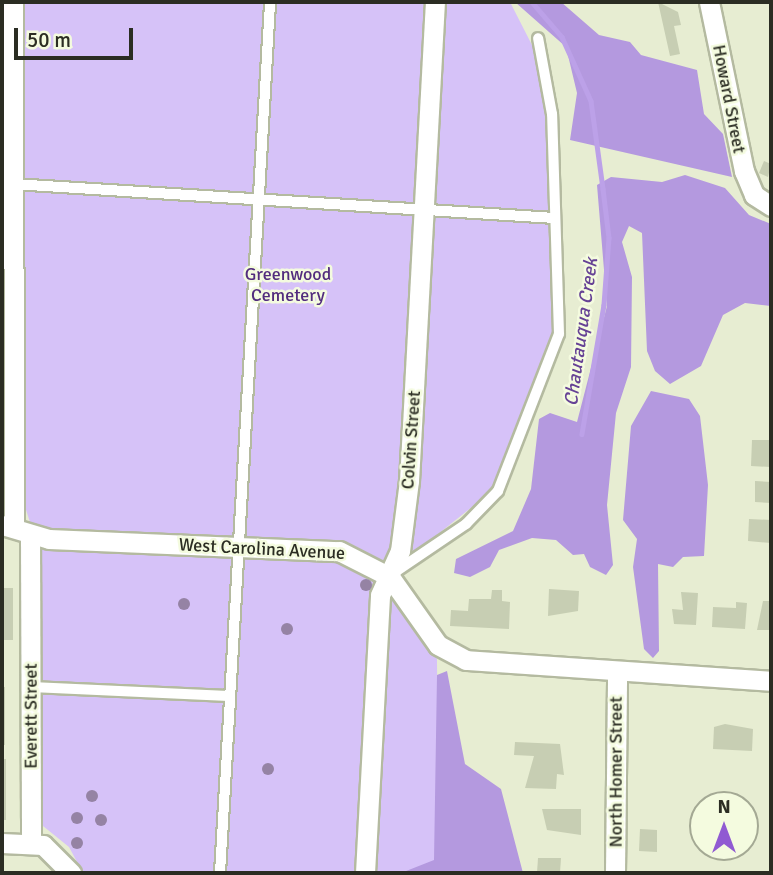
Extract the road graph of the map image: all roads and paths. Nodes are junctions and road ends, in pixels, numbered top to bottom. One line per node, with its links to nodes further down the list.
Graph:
1 (13, 2): 6 (street, Everett Street)
2 (270, 2): 7 (lane)
3 (435, 2): 9 (street, Colvin Street)
4 (709, 2): 8 (street, Howard Street)
5 (538, 38): 10 (lane)
6 (12, 184): 7 (lane); 11 (street, Everett Street)
7 (259, 198): 9 (lane); 12 (lane)
8 (771, 206)
9 (424, 209): 10 (lane); 13 (street, Colvin Street)
10 (555, 218): 13 (lane)
11 (15, 530): 12 (street, West Carolina Avenue); 16 (street, Everett Street)
12 (239, 546): 13 (street, West Carolina Avenue); 17 (lane)
13 (390, 577): 14 (street, West Carolina Avenue); 22 (street, Colvin Street)
14 (617, 672): 15 (street, West Carolina Avenue); 23 (street, North Homer Street)
15 (771, 681)
16 (31, 687): 17 (lane); 19 (street, Everett Street)
17 (229, 696): 21 (lane)
18 (2, 843): 19 (street)
19 (31, 843): 20 (street)
20 (71, 873)
21 (220, 873)
22 (365, 873)
23 (615, 873)

